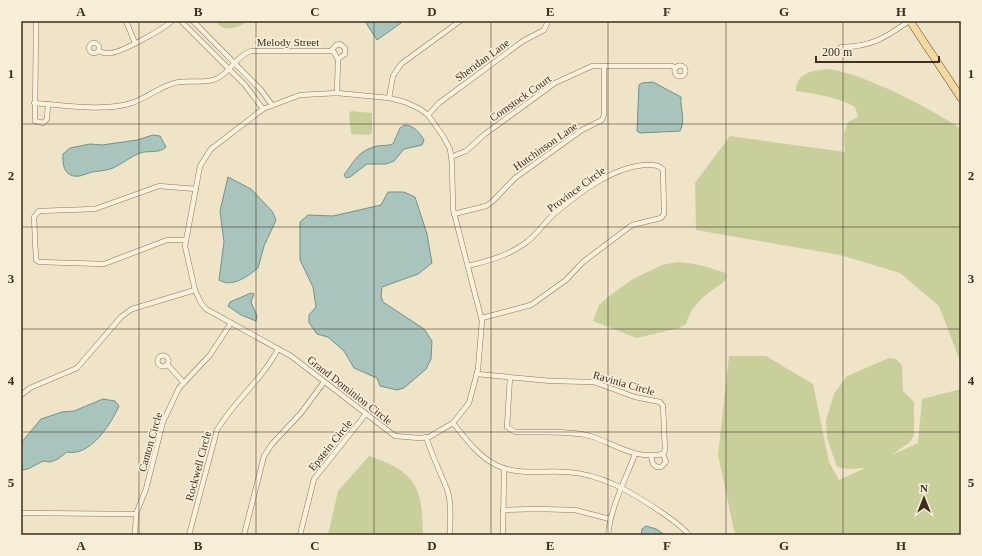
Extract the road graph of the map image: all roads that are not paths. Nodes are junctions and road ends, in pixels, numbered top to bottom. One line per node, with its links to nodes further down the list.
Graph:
1 (36, 21): 21 (street)
2 (126, 21): 9 (street)
3 (172, 21): 9 (street)
4 (181, 21): 16 (street)
5 (193, 21): 14 (street)
6 (460, 21): 19 (street)
7 (548, 21): 25 (street, Sheridan Lane)
8 (910, 21): 10 (street); 20 (main road)
9 (135, 43): 11 (street)
10 (841, 47)
11 (99, 51)
12 (331, 51): 13 (street, Melody Street); 13 (street); 14 (street, Melody Street)
13 (338, 59): 18 (street)
14 (234, 62): 16 (street, Melody Street); 23 (street)
15 (604, 66): 17 (street, Comstock Court); 26 (street, Comstock Court); 28 (street, Hutchinson Lane)
16 (229, 68): 22 (street, Melody Street); 24 (street)
17 (676, 68)
18 (337, 93): 19 (street, Grand Dominion Circle); 23 (street, Grand Dominion Circle)
19 (388, 98): 25 (street, Grand Dominion Circle)
20 (961, 98)
21 (34, 103): 22 (street, Melody Street); 22 (street)
22 (48, 104)
23 (272, 105): 24 (street, Grand Dominion Circle)
24 (263, 109): 27 (street, Grand Dominion Circle)
25 (428, 115): 26 (street, Grand Dominion Circle)
26 (451, 157): 28 (street, Grand Dominion Circle)
27 (196, 189): 29 (street, Grand Dominion Circle); 29 (street)
28 (454, 214): 30 (street, Grand Dominion Circle)
29 (186, 240): 31 (street, Grand Dominion Circle)
30 (468, 266): 32 (street, Grand Dominion Circle); 32 (street, Province Circle)
31 (195, 290): 33 (street, Grand Dominion Circle); 40 (street)
32 (482, 318): 36 (street, Grand Dominion Circle)
33 (231, 323): 34 (street, Grand Dominion Circle); 39 (street, Canton Circle)
34 (278, 349): 38 (street, Grand Dominion Circle); 54 (street, Rockwell Circle)
35 (167, 364): 39 (street)
36 (477, 374): 37 (street, Ravinia Circle); 42 (street, Grand Dominion Circle)
37 (510, 377): 44 (street); 45 (street, Ravinia Circle)
38 (324, 382): 41 (street, Grand Dominion Circle); 55 (street)
39 (184, 383): 51 (street, Canton Circle)
40 (21, 395)
41 (365, 415): 43 (street, Grand Dominion Circle); 56 (street, Epstein Circle)
42 (453, 423): 43 (street, Grand Dominion Circle); 47 (street)
43 (426, 437): 57 (street)
44 (635, 454): 46 (street); 48 (street)
45 (663, 454): 46 (street); 46 (street)
46 (652, 456)
47 (504, 469): 48 (street); 49 (street)
48 (622, 488): 52 (street); 60 (street)
49 (503, 510): 52 (street); 58 (street)
50 (21, 513): 51 (street)
51 (136, 514): 53 (street, Canton Circle)
52 (610, 519): 59 (street)
53 (135, 535)
54 (189, 535)
55 (244, 535)
56 (300, 535)
57 (450, 535)
58 (503, 535)
59 (608, 535)
60 (689, 535)

